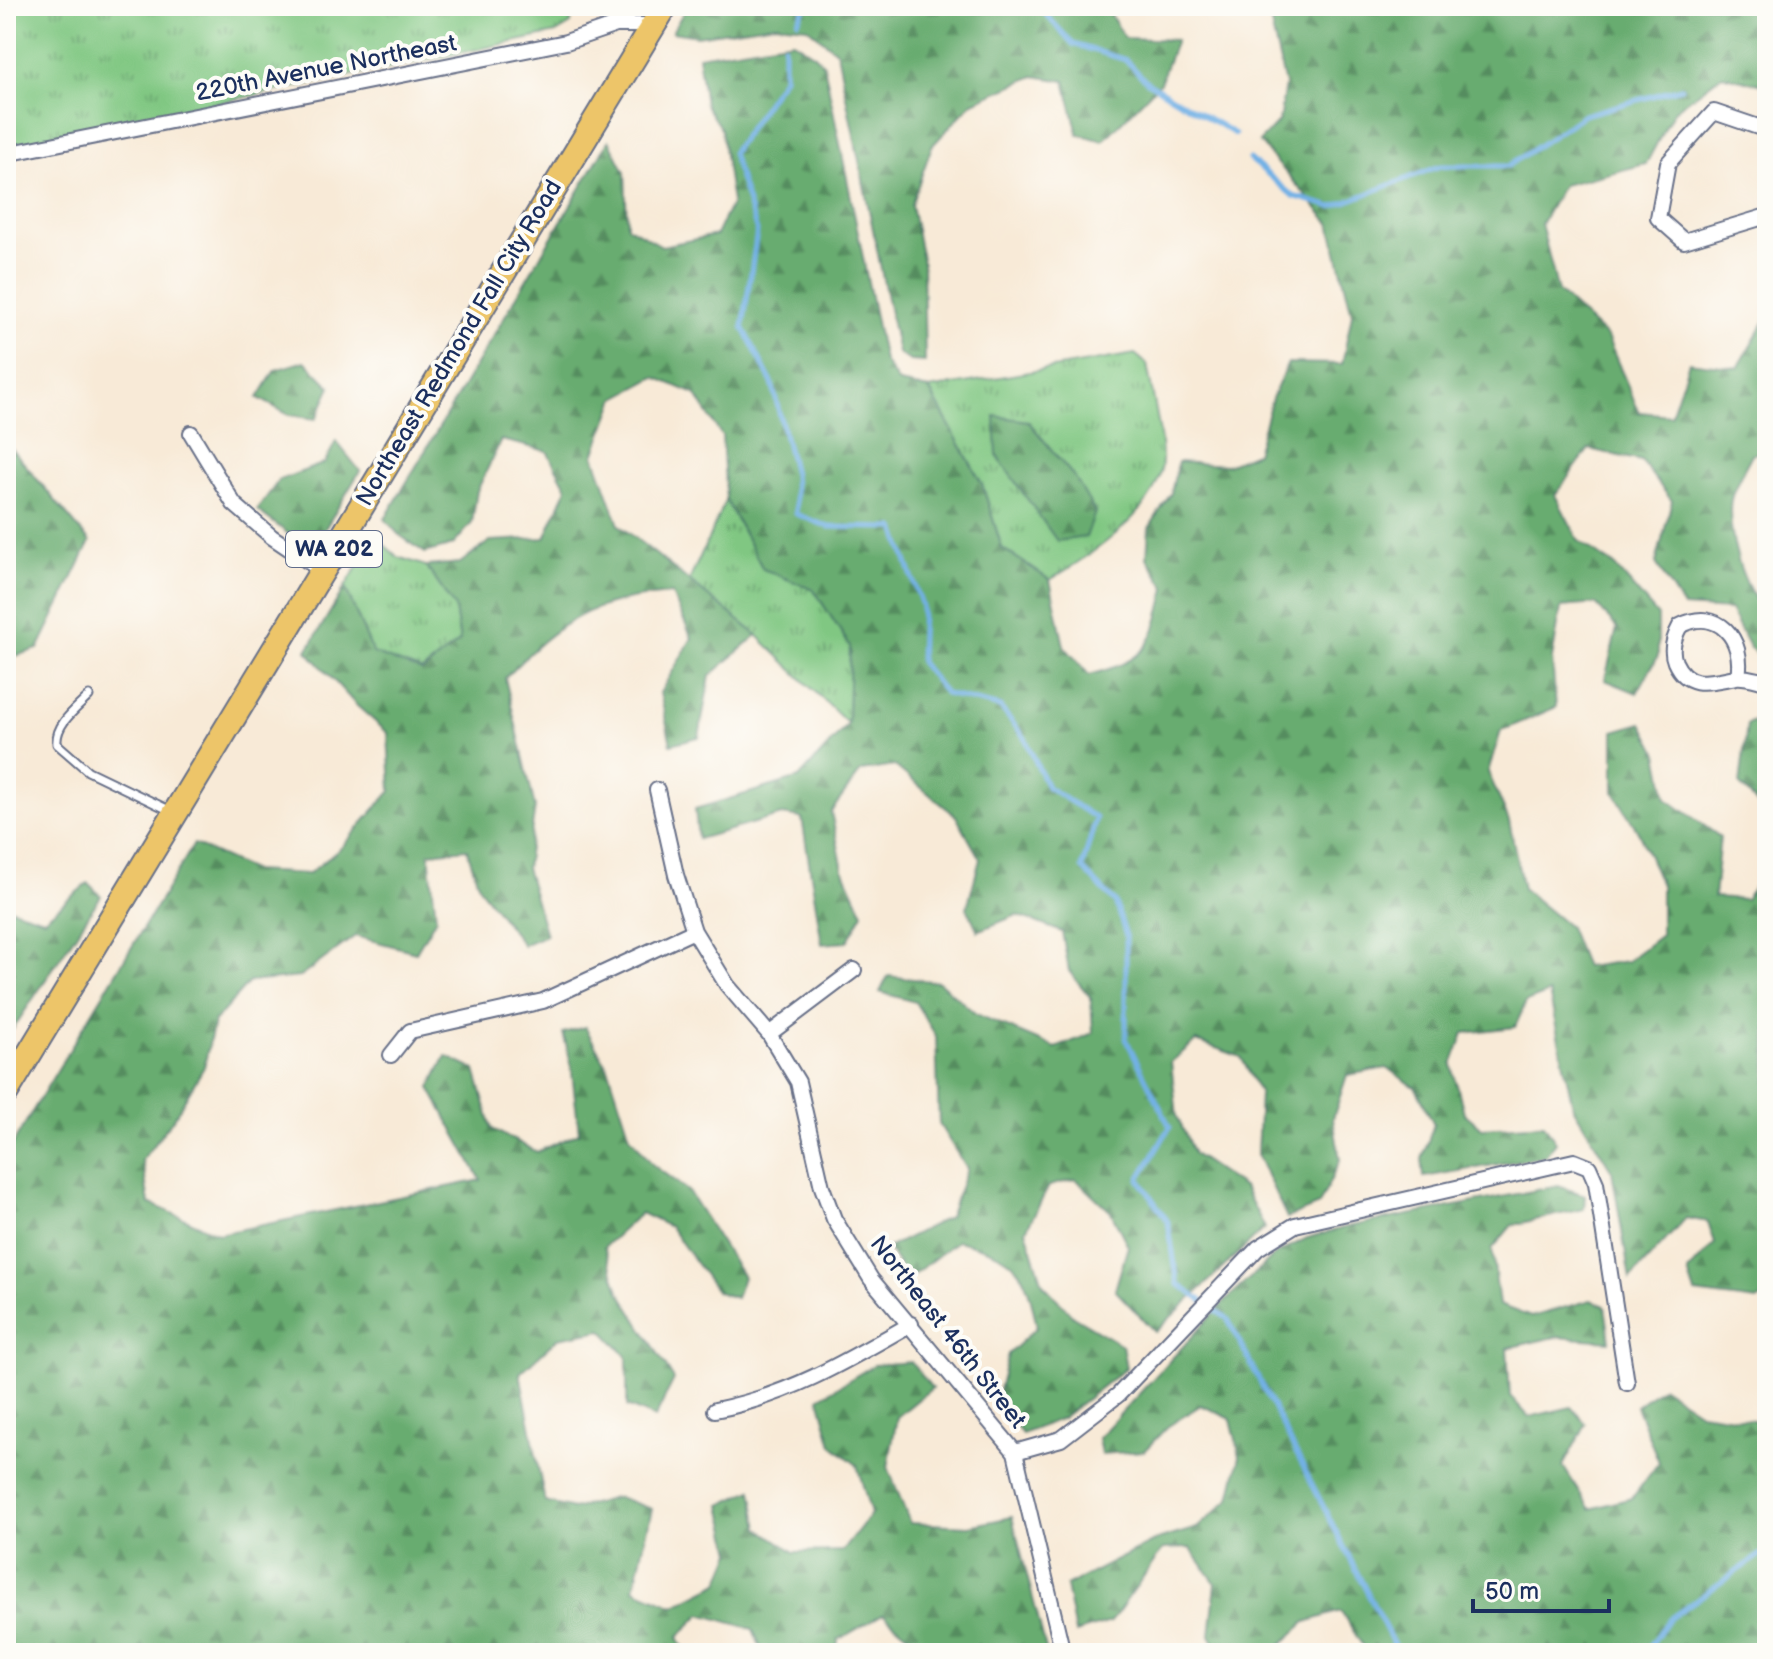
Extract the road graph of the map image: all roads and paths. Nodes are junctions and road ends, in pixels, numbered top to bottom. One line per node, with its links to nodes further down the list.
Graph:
1 (659, 16): 3 (street, 220th Avenue Northeast); 6 (main road, Northeast Redmond Fall City Road / WA 202)
2 (1767, 130): 4 (street)
3 (6, 154)
4 (1767, 216)
5 (191, 433): 6 (street)
6 (321, 570): 11 (main road, Northeast Redmond Fall City Road / WA 202)
7 (1738, 676): 7 (street); 8 (street)
8 (1767, 682)
9 (89, 696): 11 (lane)
10 (657, 790): 12 (street, Northeast 46th Street)
11 (176, 813): 16 (main road, Northeast Redmond Fall City Road / WA 202)
12 (694, 931): 14 (street, Northeast 46th Street); 15 (street)
13 (854, 970): 14 (street)
14 (769, 1034): 17 (street, Northeast 46th Street)
15 (391, 1055)
16 (6, 1092)
17 (911, 1324): 19 (street); 20 (street, Northeast 46th Street)
18 (1627, 1383): 20 (street)
19 (715, 1410)
20 (1015, 1452): 21 (street, Northeast 46th Street)
21 (1063, 1653)

